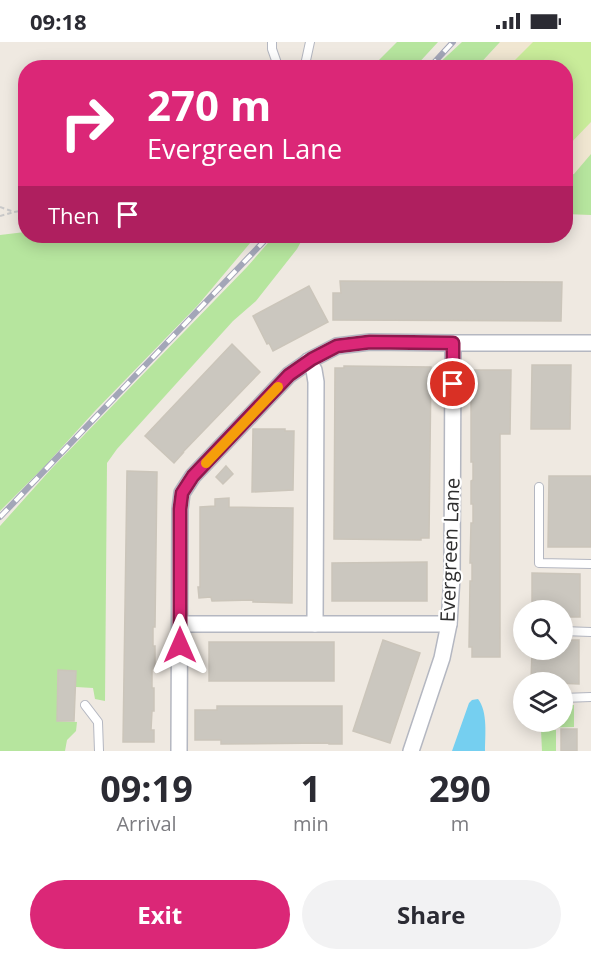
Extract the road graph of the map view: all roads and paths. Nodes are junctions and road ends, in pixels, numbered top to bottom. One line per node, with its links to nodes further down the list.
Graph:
1 (272, 42): 3 (lane)
2 (310, 42): 4 (lane)
3 (276, 60)
4 (306, 60)
5 (0, 207): 7 (path)
6 (18, 211): 7 (path)
7 (14, 212): 8 (path)
8 (0, 216)
9 (453, 343): 10 (street); 11 (street); 16 (street, Evergreen Lane)
10 (591, 343)
11 (309, 361): 14 (street); 15 (street)
12 (539, 487): 13 (lane)
13 (591, 564)
14 (180, 624): 15 (street); 23 (street)
15 (315, 624): 16 (street)
16 (449, 624): 24 (street, Evergreen Lane)
17 (573, 631): 18 (lane)
18 (591, 632)
19 (591, 697): 20 (lane)
20 (573, 698)
21 (86, 705): 22 (lane)
22 (99, 751)
23 (179, 751)
24 (411, 751)

